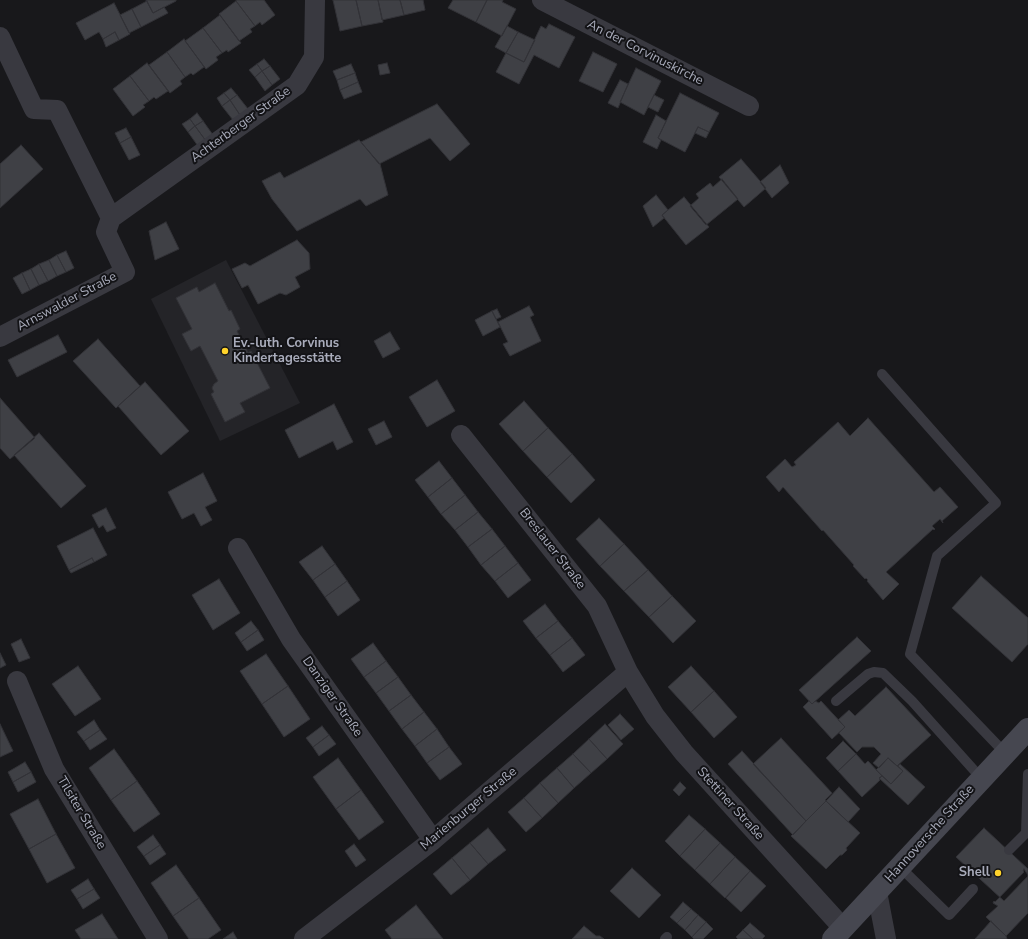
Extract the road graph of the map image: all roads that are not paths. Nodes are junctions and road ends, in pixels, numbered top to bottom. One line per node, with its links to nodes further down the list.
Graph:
1 (315, 0): 5 (street, Achterberger Straße)
2 (542, 0): 4 (street, An der Corvinuskirche)
3 (0, 37): 5 (street)
4 (749, 106)
5 (111, 218): 6 (street, Arnswalder Straße)
6 (0, 337)
7 (882, 374): 13 (lane)
8 (461, 434): 10 (street, Breslauer Straße)
9 (238, 548): 16 (street, Danziger Straße)
10 (628, 672): 16 (street, Marienburger Straße); 21 (street, Stettiner Straße)
11 (17, 681): 22 (street, Tilsiter Straße)
12 (836, 701): 15 (lane)
13 (1019, 741): 15 (street, Hannoversche Straße)
14 (1028, 774): 17 (lane)
15 (981, 778): 18 (street, Hannoversche Straße)
16 (434, 840): 23 (street, Marienburger Straße)
17 (1010, 850)
18 (900, 867): 19 (lane); 20 (street, Hannoversche Straße)
19 (973, 890)
20 (877, 892): 21 (street, Hannoversche Straße); 24 (street)
21 (838, 934)
22 (158, 939)
23 (304, 939)
24 (886, 939)

